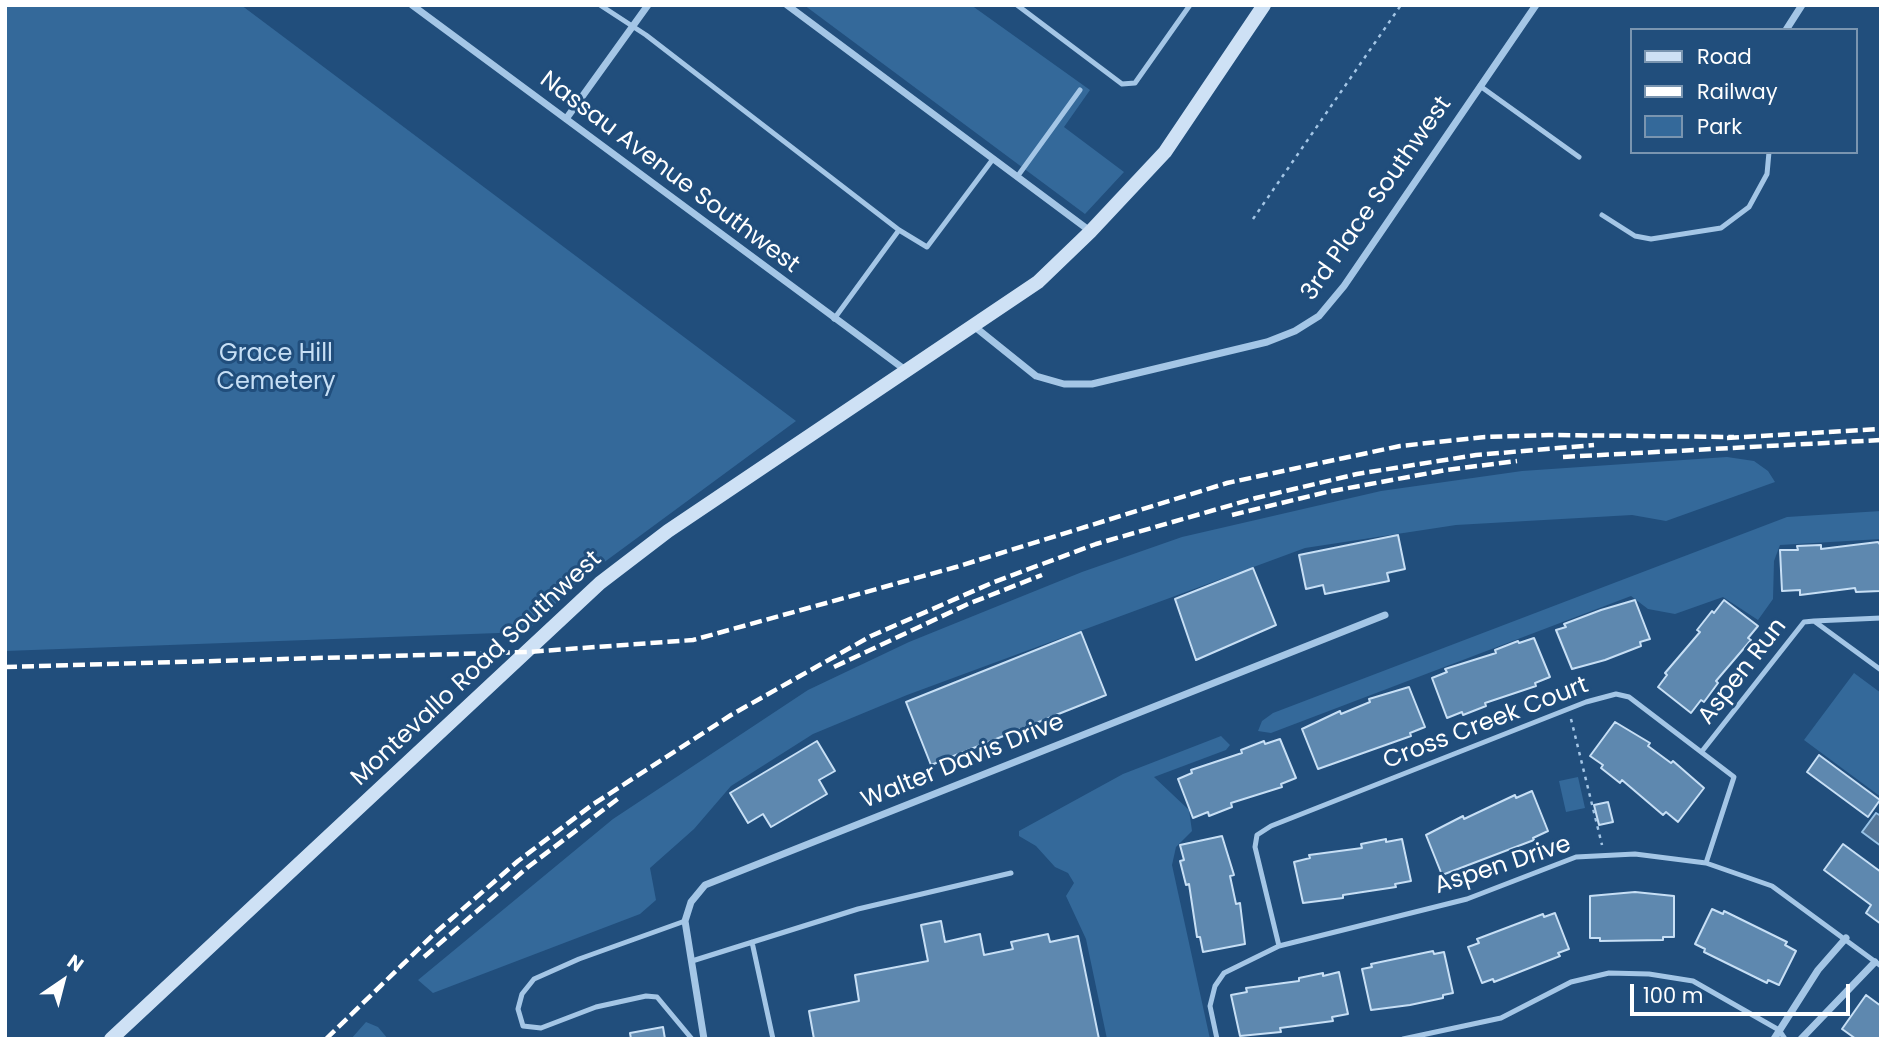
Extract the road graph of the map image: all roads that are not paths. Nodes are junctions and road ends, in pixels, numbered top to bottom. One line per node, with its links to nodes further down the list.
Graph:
1 (412, 5): 14 (street, Nassau Avenue Southwest)
2 (600, 5): 10 (lane)
3 (648, 5): 10 (street)
4 (787, 5): 17 (street)
5 (1017, 5): 6 (lane)
6 (1190, 5)
7 (1264, 5): 21 (main road, Montevallo Road Southwest)
8 (1536, 5): 12 (street, 3rd Place Southwest)
9 (1802, 5): 11 (street)
10 (632, 26): 14 (street); 20 (lane)
11 (1787, 28)
12 (1480, 86): 16 (lane); 23 (street, 3rd Place Southwest)
13 (1080, 90): 18 (lane)
14 (566, 119): 22 (street, Nassau Avenue Southwest)
15 (1769, 154): 19 (lane)
16 (1579, 157)
17 (993, 159): 18 (street); 20 (lane)
18 (1017, 177): 21 (street)
19 (1602, 215)
20 (899, 230): 22 (lane)
21 (1090, 232): 23 (main road, Montevallo Road Southwest)
22 (834, 319): 24 (street, Nassau Avenue Southwest)
23 (975, 327): 24 (main road, Montevallo Road Southwest)
24 (904, 369): 39 (main road, Montevallo Road Southwest)
25 (1385, 615): 32 (street, Walter Davis Drive)
26 (1881, 618): 27 (lane, Aspen Run)
27 (1814, 621): 28 (lane, Aspen Run); 29 (lane, Aspen Run)
28 (1881, 670)
29 (1703, 750): 30 (lane, Cross Creek Court); 35 (lane, Cross Creek Court)
30 (1706, 863): 33 (lane, Aspen Drive); 35 (lane, Aspen Drive)
31 (1011, 873): 34 (lane)
32 (685, 921): 36 (street); 40 (lane)
33 (1846, 938): 37 (lane, Aspen Drive); 38 (street)
34 (752, 942): 36 (lane); 42 (lane)
35 (1279, 946): 43 (lane, Aspen Drive)
36 (692, 961): 41 (street)
37 (1878, 964): 47 (street)
38 (1779, 1030): 44 (lane); 45 (street); 46 (lane)
39 (111, 1039)
40 (692, 1039)
41 (704, 1039)
42 (773, 1039)
43 (1217, 1039)
44 (1403, 1039)
45 (1773, 1039)
46 (1785, 1039)
47 (1801, 1039)

